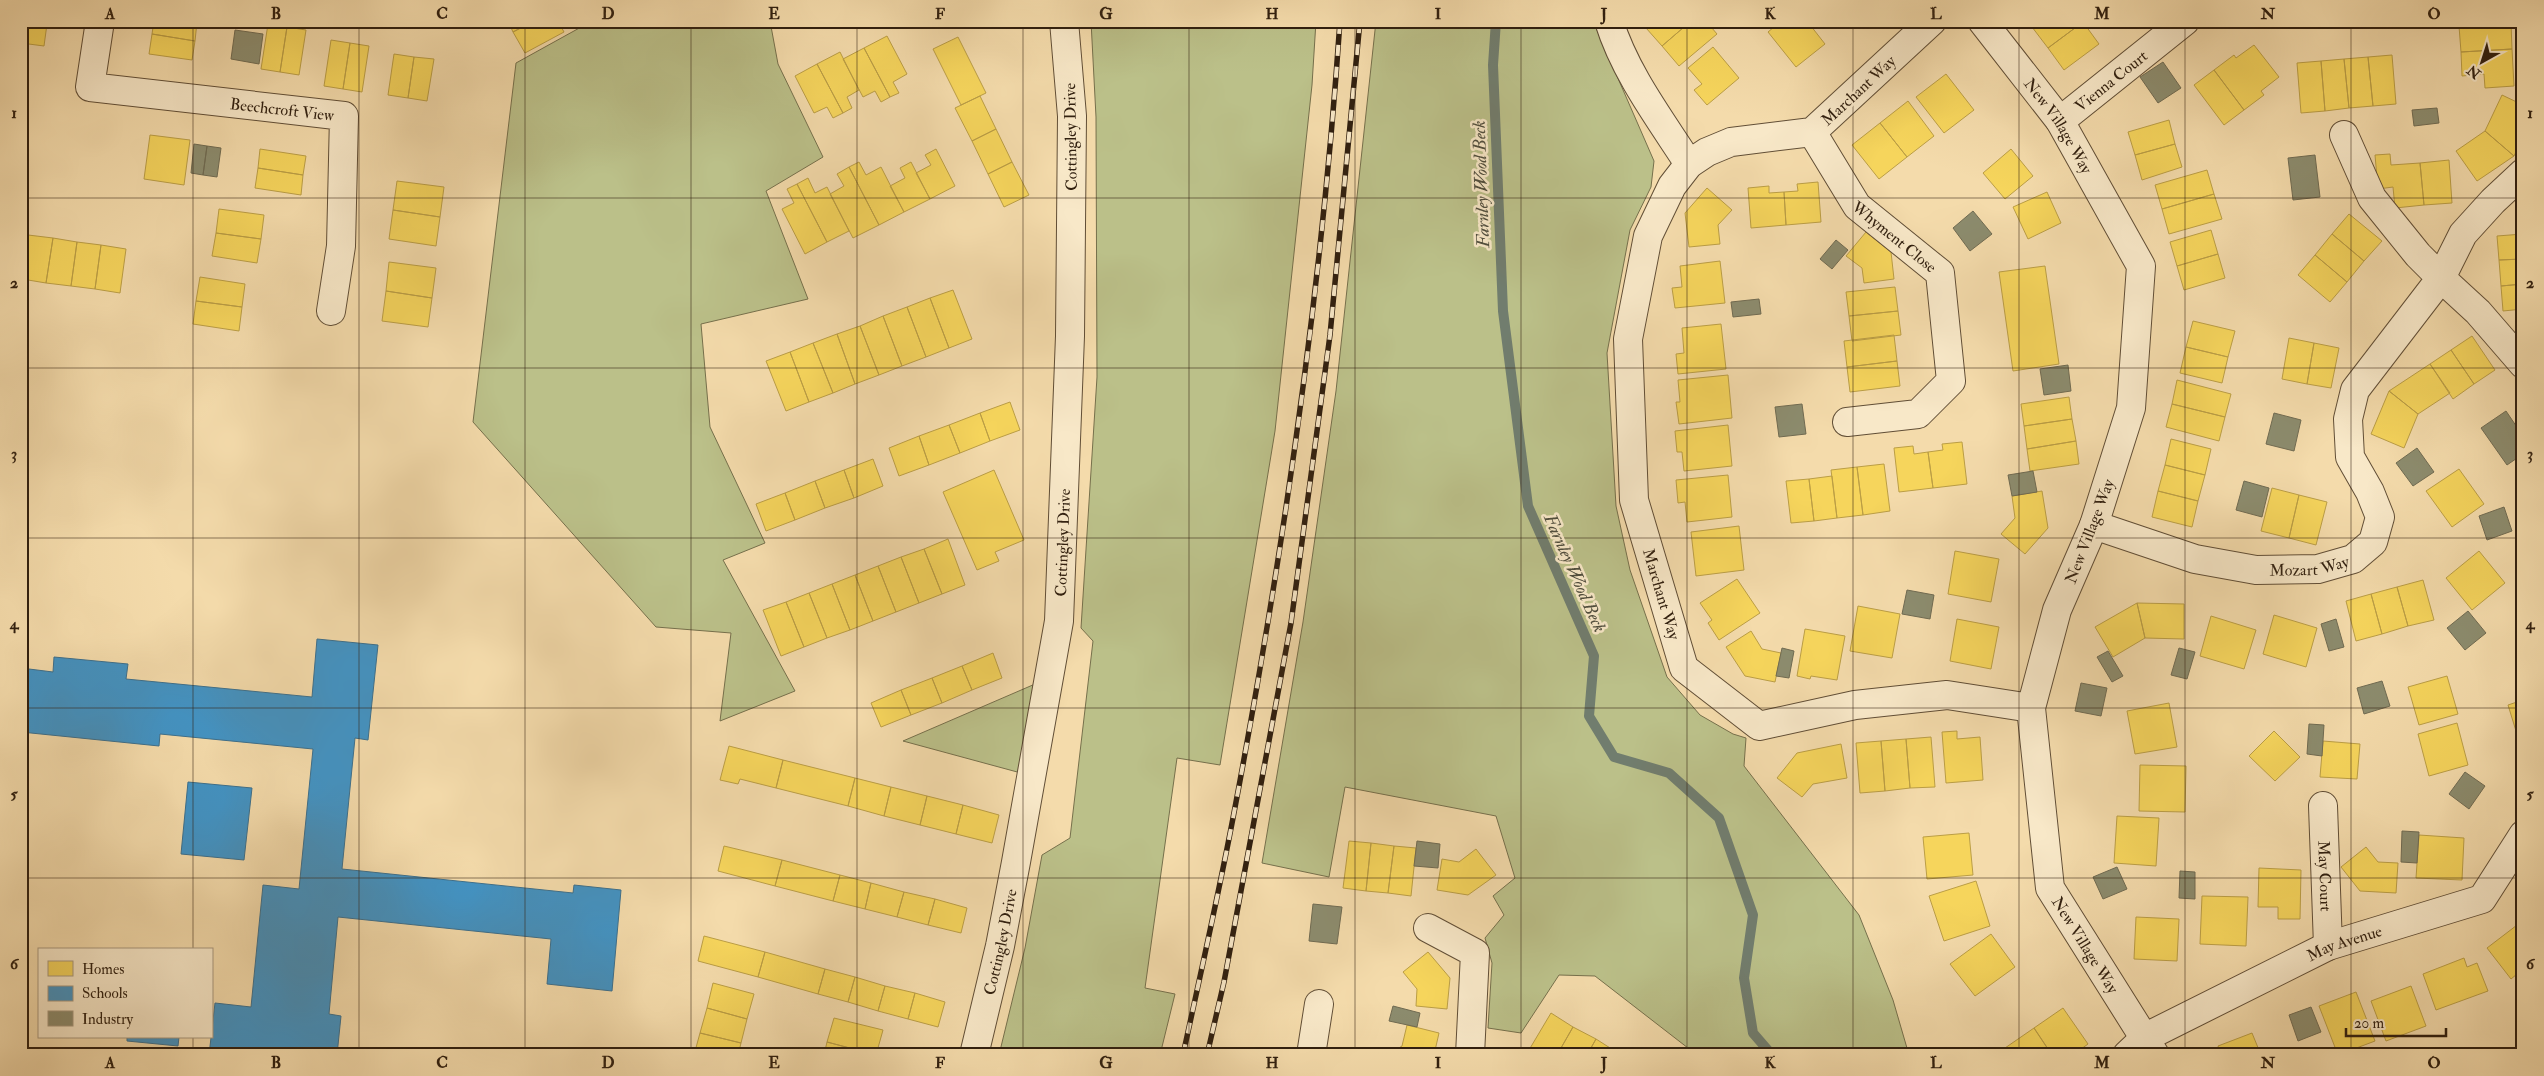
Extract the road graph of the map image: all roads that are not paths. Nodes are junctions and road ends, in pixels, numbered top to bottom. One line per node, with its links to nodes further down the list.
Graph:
1 (100, 21): 13 (street, Beechcroft View)
2 (1064, 21): 24 (street, Cottingley Drive)
3 (1609, 21): 10 (street)
4 (1932, 21): 8 (street, Marchant Way)
5 (1982, 21): 7 (street, New Village Way)
6 (2185, 21): 7 (street, Vienna Court)
7 (2060, 121): 16 (street, New Village Way)
8 (1812, 132): 10 (street, Marchant Way); 15 (street, Whyment Close)
9 (2344, 135): 12 (street)
10 (1689, 164): 17 (street, Marchant Way)
11 (2523, 173): 12 (street, Mozart Way)
12 (2441, 278): 14 (street); 16 (street, Mozart Way)
13 (331, 311)
14 (2523, 364)
15 (1847, 422)
16 (2094, 525): 17 (street, New Village Way)
17 (2031, 708): 23 (street, New Village Way)
18 (2323, 806): 21 (street, May Court)
19 (2523, 835): 21 (street, May Avenue)
20 (1428, 928): 26 (street)
21 (2328, 946): 23 (street, May Avenue)
22 (1320, 1004): 25 (street)
23 (2142, 1049)
24 (974, 1055)
25 (1311, 1055)
26 (1470, 1055)

